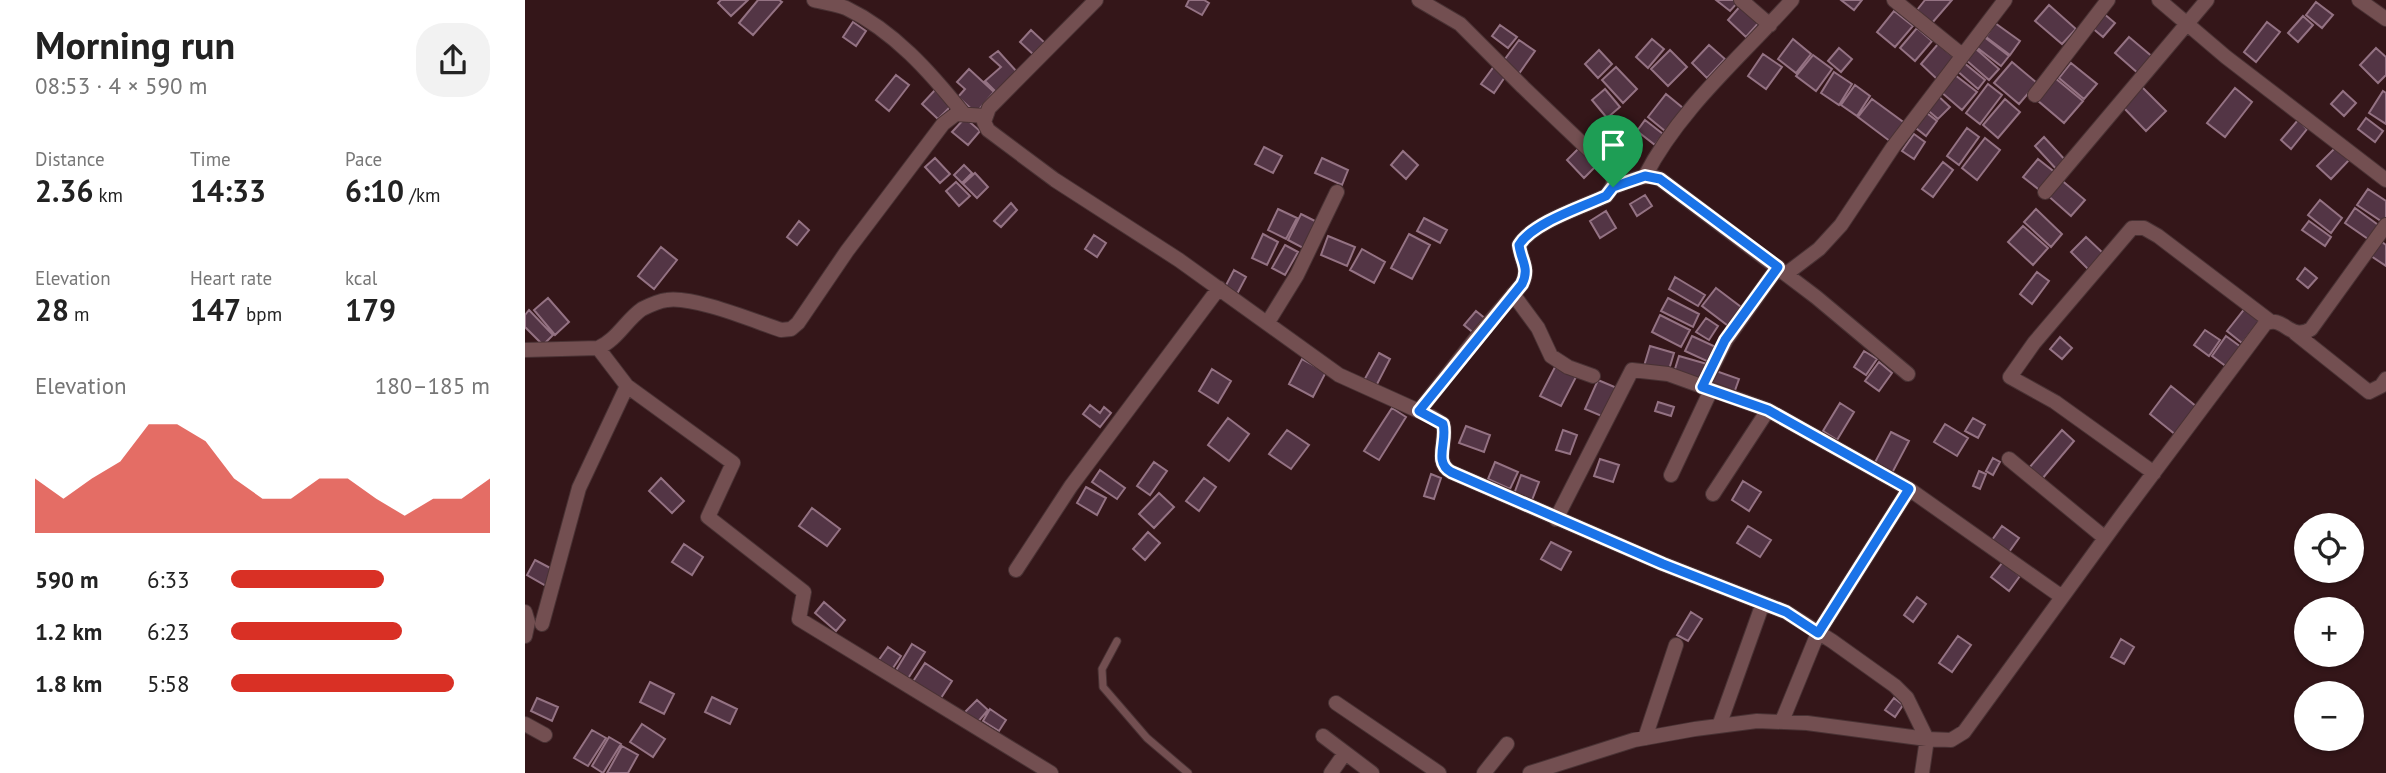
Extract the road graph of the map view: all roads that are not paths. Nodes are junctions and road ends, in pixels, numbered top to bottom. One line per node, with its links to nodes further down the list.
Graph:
1 (814, 0): 17 (street)
2 (1096, 0): 18 (street)
3 (1419, 0): 21 (street)
4 (1741, 0): 13 (street)
5 (1792, 0): 13 (street)
6 (1893, 0): 15 (street)
7 (2005, 0): 15 (street)
8 (2108, 0): 16 (street)
9 (2159, 0): 14 (street)
10 (2207, 0): 14 (street)
11 (2359, 0): 12 (street)
12 (2386, 19)
13 (1770, 24): 19 (street)
14 (2187, 24): 20 (street); 23 (street)
15 (1962, 55): 25 (street)
16 (2035, 95)
17 (963, 113): 18 (street); 31 (street)
18 (985, 116): 26 (street)
19 (1645, 176): 21 (street); 25 (street)
20 (2386, 180)
21 (1613, 187): 27 (street)
22 (1337, 192): 29 (street)
23 (2045, 192)
24 (2386, 225): 30 (street)
25 (1782, 271): 33 (street); 37 (street)
26 (1219, 288): 29 (street); 47 (street)
27 (1513, 295): 34 (street); 39 (street)
28 (2270, 321): 30 (street); 41 (street); 41 (street)
29 (1268, 322): 39 (street)
30 (2295, 333): 35 (street)
31 (598, 348): 32 (street); 36 (street)
32 (525, 350)
33 (1908, 374)
34 (1593, 376)
35 (2386, 379)
36 (627, 386): 51 (street); 66 (street)
37 (1707, 388): 38 (street); 42 (street); 45 (street)
38 (1768, 410): 43 (street); 44 (street)
39 (1419, 411): 45 (street)
40 (2009, 459): 46 (street)
41 (2154, 473): 46 (street)
42 (1671, 475)
43 (1909, 489): 48 (street); 52 (street)
44 (1713, 494)
45 (1556, 519): 49 (street)
46 (2105, 538): 48 (street)
47 (1016, 570)
48 (2062, 597): 63 (street)
49 (1763, 603): 52 (street); 59 (street)
50 (525, 612): 53 (street)
51 (542, 624)
52 (1818, 633): 57 (street); 63 (street)
53 (525, 636)
54 (1117, 641): 67 (lane)
55 (1676, 645): 62 (street)
56 (1336, 703): 70 (street)
57 (1782, 722): 59 (street); 63 (street)
58 (525, 724): 60 (street)
59 (1719, 726): 62 (street)
60 (545, 735)
61 (1323, 736): 65 (street)
62 (1645, 738): 72 (street)
63 (1926, 743): 73 (street)
64 (1507, 744): 71 (street)
65 (1345, 753): 68 (street); 69 (street)
66 (1051, 773)
67 (1188, 773)
68 (1331, 773)
69 (1371, 773)
70 (1439, 773)
71 (1484, 773)
72 (1530, 773)
73 (1922, 773)

